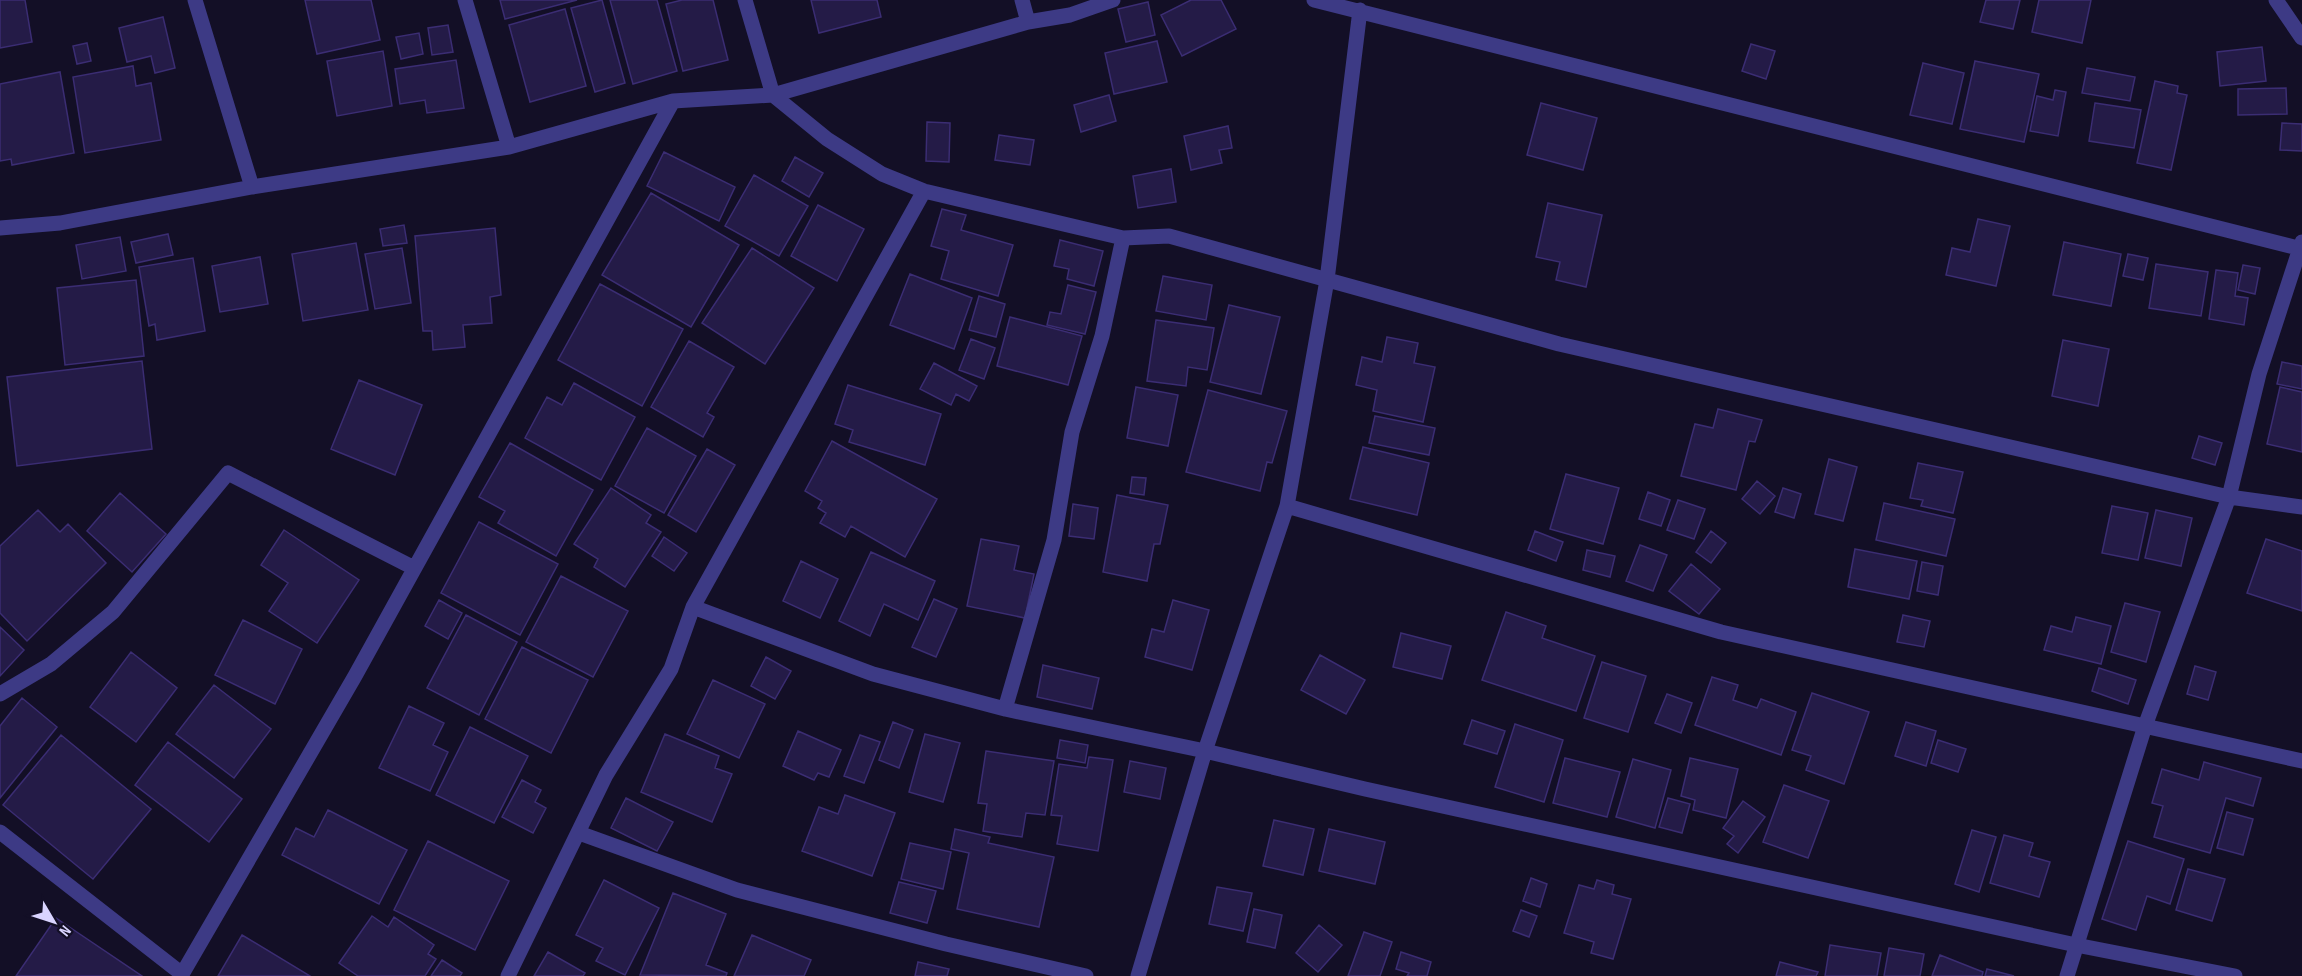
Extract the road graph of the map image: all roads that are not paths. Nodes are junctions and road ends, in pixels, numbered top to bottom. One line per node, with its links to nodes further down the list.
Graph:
1 (195, 0): 14 (street)
2 (465, 0): 13 (street)
3 (745, 0): 11 (street)
4 (1022, 0): 9 (street)
5 (1113, 0): 9 (street)
6 (1314, 0): 8 (street)
7 (2276, 0): 10 (street)
8 (1360, 10): 18 (street); 19 (street)
9 (1028, 22): 11 (street)
10 (2302, 38)
11 (773, 95): 12 (street); 15 (street)
12 (673, 101): 13 (street); 23 (street)
13 (509, 147): 14 (street)
14 (252, 187): 16 (street)
15 (924, 191): 17 (street); 24 (street)
16 (0, 228)
17 (1123, 238): 19 (street); 26 (street)
18 (2301, 247): 20 (street)
19 (1327, 280): 20 (street); 21 (street)
20 (2229, 497): 22 (street); 27 (street)
21 (1287, 507): 27 (street); 28 (street)
22 (2302, 507)
23 (414, 568): 25 (street); 33 (street)
24 (693, 607): 26 (street); 31 (street)
25 (0, 694)
26 (1005, 709): 28 (street)
27 (2145, 726): 29 (street); 32 (street)
28 (1205, 751): 32 (street); 36 (street)
29 (2302, 761)
30 (0, 832): 33 (street)
31 (579, 833): 34 (street); 35 (street)
32 (2076, 945): 37 (street); 38 (street)
33 (181, 975)
34 (508, 976)
35 (1086, 976)
36 (1138, 976)
37 (2067, 976)
38 (2235, 976)

